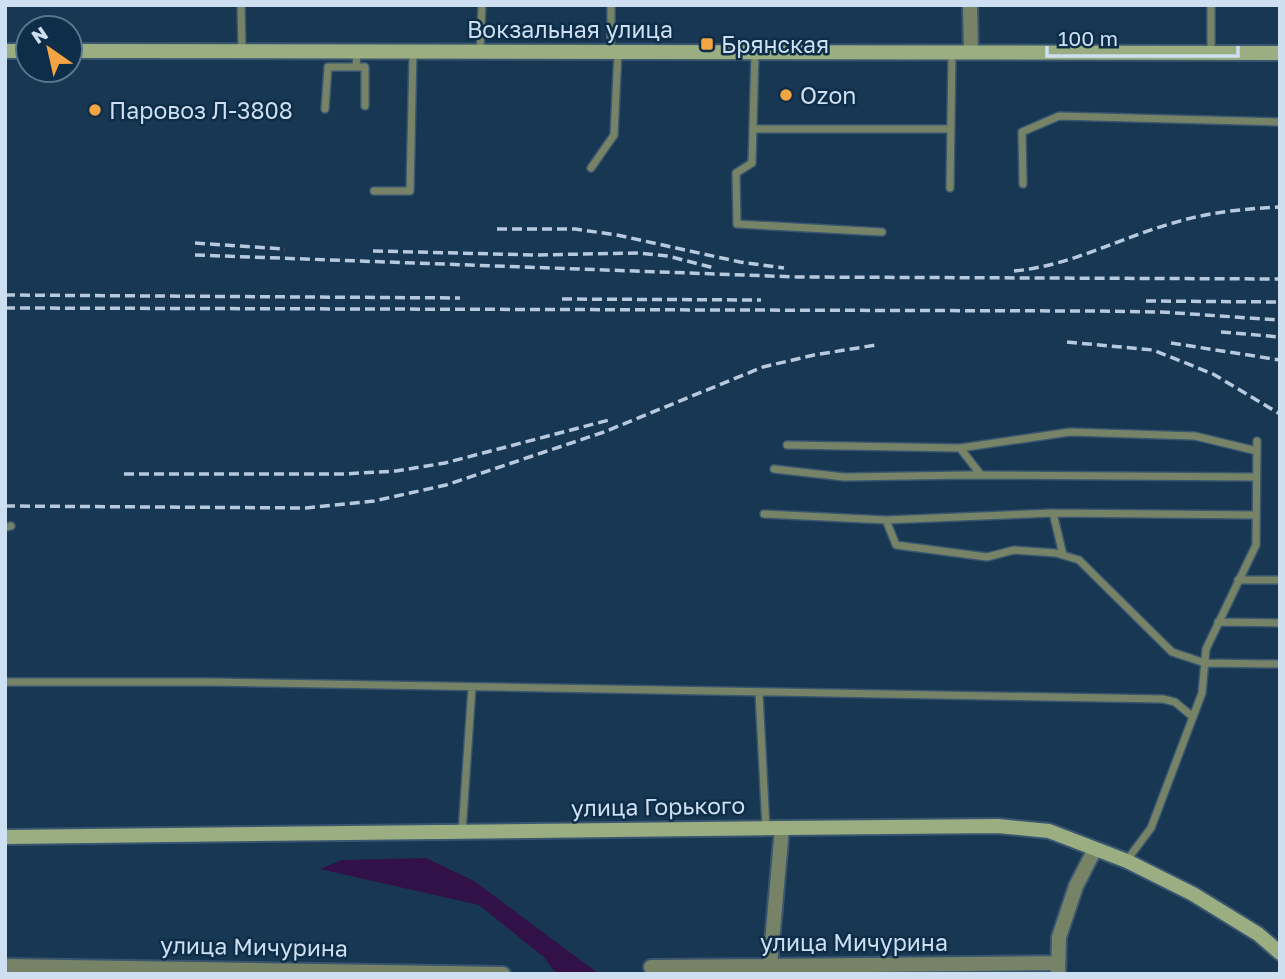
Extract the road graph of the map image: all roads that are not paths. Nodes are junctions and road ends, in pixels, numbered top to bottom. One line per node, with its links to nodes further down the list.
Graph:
1 (241, 5): 7 (lane)
2 (482, 5): 10 (lane)
3 (611, 5): 11 (lane)
4 (970, 5): 14 (street)
5 (1211, 5): 15 (lane)
6 (84, 51): 7 (main road, Вокзальная улица)
7 (242, 51): 8 (main road, Вокзальная улица)
8 (357, 51): 9 (main road, Вокзальная улица); 17 (lane)
9 (412, 51): 10 (main road, Вокзальная улица); 26 (lane)
10 (480, 52): 11 (main road, Вокзальная улица)
11 (614, 52): 12 (main road, Вокзальная улица); 23 (lane)
12 (755, 52): 13 (main road, Вокзальная улица); 21 (lane)
13 (952, 52): 14 (main road, Вокзальная улица); 22 (lane)
14 (971, 52): 15 (main road, Вокзальная улица)
15 (1211, 53): 16 (main road, Вокзальная улица)
16 (1280, 53)
17 (356, 67): 18 (lane); 19 (lane)
18 (365, 106)
19 (325, 109)
20 (1280, 122): 24 (lane)
21 (753, 129): 22 (lane); 27 (lane)
22 (951, 129): 25 (lane)
23 (591, 168)
24 (1023, 184)
25 (950, 188)
26 (374, 191)
27 (882, 232)
28 (1257, 441): 31 (lane)
29 (787, 445): 30 (lane)
30 (960, 448): 31 (lane); 33 (lane)
31 (1256, 450): 34 (lane)
32 (774, 469): 33 (lane)
33 (981, 475): 34 (lane)
34 (1256, 477): 37 (lane)
35 (1053, 513): 37 (lane); 38 (lane); 39 (lane)
36 (764, 514): 38 (lane)
37 (1256, 515): 40 (lane)
38 (887, 520): 39 (lane)
39 (1063, 555): 44 (lane)
40 (1238, 580): 41 (lane); 42 (lane)
41 (1280, 580)
42 (1218, 622): 43 (lane); 44 (lane)
43 (1280, 623)
44 (1205, 663): 45 (lane); 49 (lane)
45 (1280, 664)
46 (5, 682): 47 (lane)
47 (472, 687): 48 (lane); 52 (lane)
48 (758, 692): 49 (lane); 50 (lane)
49 (1193, 718): 55 (lane)
50 (766, 828): 51 (main road, улица Горького); 52 (main road, улица Горького)
51 (782, 828): 54 (main road, улица Горького); 57 (street)
52 (462, 831): 53 (main road, улица Горького)
53 (5, 837)
54 (1095, 849): 55 (main road, улица Горького); 60 (street)
55 (1127, 861): 56 (main road, улица Горького)
56 (1280, 953)
57 (770, 965): 59 (street, улица Мичурина); 61 (street, улица Мичурина)
58 (5, 966): 62 (street, улица Мичурина)
59 (651, 967)
60 (1058, 968): 61 (street, улица Мичурина)
61 (804, 969)
62 (503, 974)

